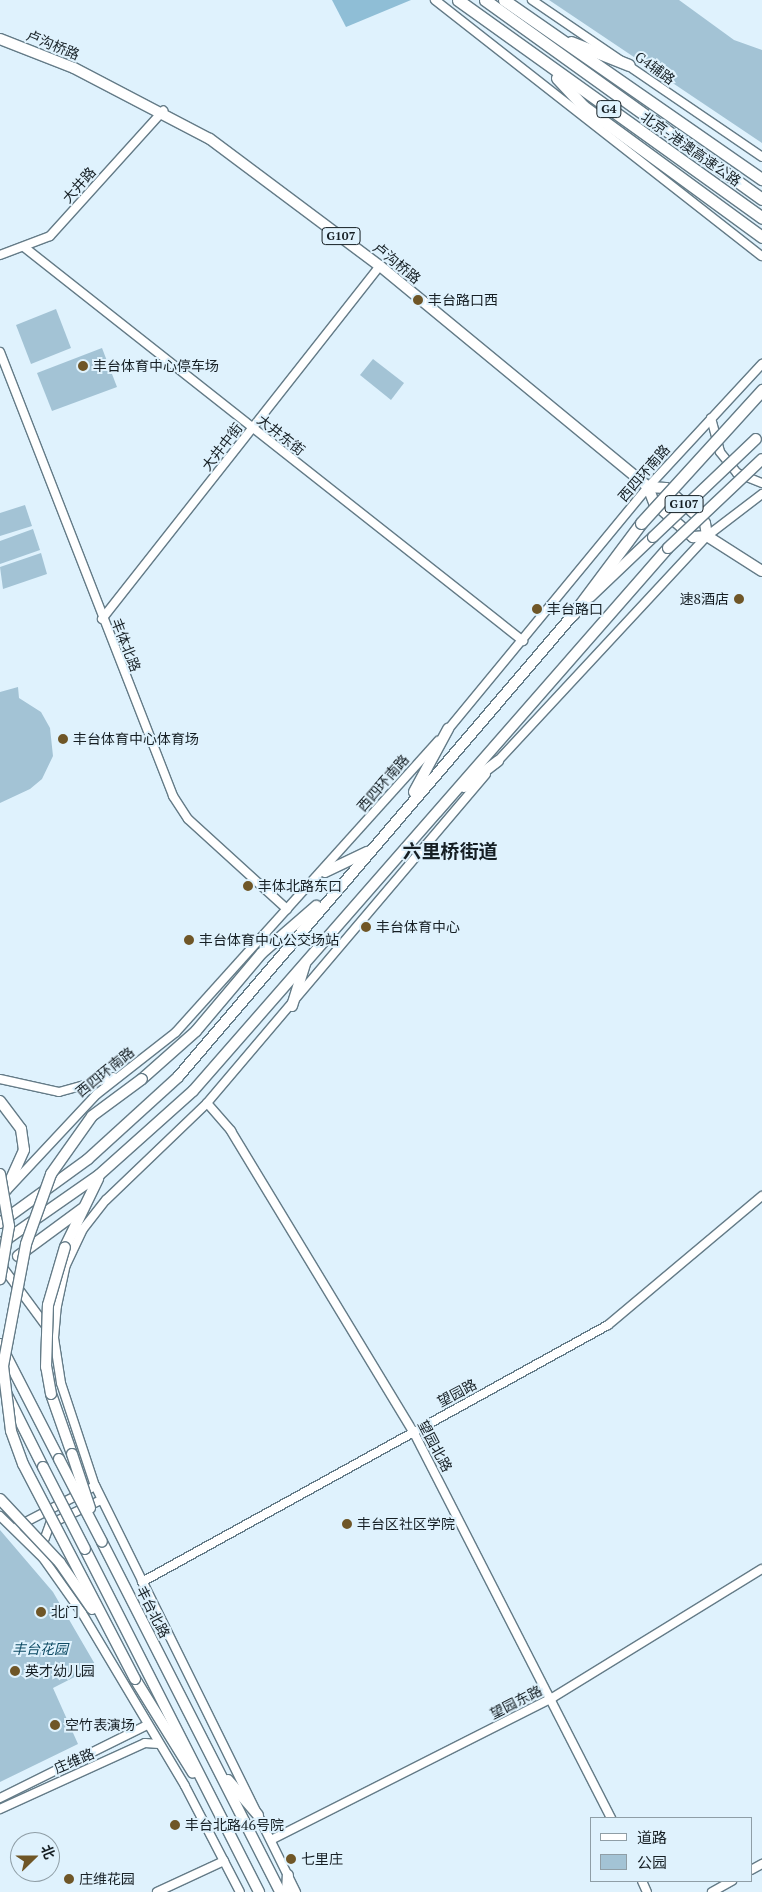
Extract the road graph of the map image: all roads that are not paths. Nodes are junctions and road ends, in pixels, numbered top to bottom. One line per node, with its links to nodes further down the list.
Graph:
1 (435, 0): 18 (street)
2 (458, 0): 8 (highway, 北京-港澳高速公路 / G4)
3 (485, 0): 13 (highway, 北京-港澳高速公路 / G4)
4 (504, 0): 6 (highway)
5 (532, 0): 9 (street, G4辅路)
6 (553, 35): 9 (highway); 12 (highway)
7 (0, 39): 10 (highway, 卢沟桥路 / G107)
8 (540, 60): 14 (highway, 北京-港澳高速公路 / G4); 15 (highway)
9 (629, 65): 11 (street, G4辅路)
10 (163, 111): 16 (street, 大井路); 19 (highway, 卢沟桥路 / G107)
11 (762, 156)
12 (762, 179)
13 (762, 199)
14 (762, 218)
15 (762, 237)
16 (24, 247): 17 (street, 大井路); 24 (street, 大井东街)
17 (0, 255)
18 (762, 256)
19 (380, 266): 24 (street, 大井中街); 28 (highway, 卢沟桥路 / G107)
20 (0, 352): 33 (street, 丰体北路)
21 (762, 364): 23 (street, 西四环南路)
22 (762, 390): 32 (highway, bridge)
23 (712, 418): 27 (street); 28 (street, 西四环南路)
24 (253, 428): 33 (street, 大井中街); 34 (street, 大井东街)
25 (759, 437): 32 (highway, bridge)
26 (762, 460): 37 (highway, bridge)
27 (762, 483)
28 (648, 487): 30 (highway, G107); 30 (highway, G107); 34 (street, 西四环南路)
29 (762, 494): 30 (street)
30 (706, 536): 31 (highway, G107); 36 (street)
31 (762, 571)
32 (573, 614): 38 (highway)
33 (102, 619): 42 (street, 丰体北路)
34 (523, 641): 35 (street, 西四环南路)
35 (448, 729): 38 (highway); 40 (street, 西四环南路)
36 (498, 761): 37 (highway); 44 (street)
37 (446, 801): 43 (highway)
38 (404, 811): 39 (highway)
39 (370, 850): 40 (highway); 41 (highway)
40 (325, 872): 42 (street, 西四环南路)
41 (333, 894): 54 (highway); 71 (highway, bridge)
42 (287, 909): 45 (street, 西四环南路)
43 (307, 959): 44 (highway); 50 (highway)
44 (292, 1006): 48 (street)
45 (120, 1074): 46 (street); 51 (street, 西四环南路)
46 (0, 1079)
47 (0, 1102): 51 (highway)
48 (207, 1103): 58 (street); 61 (street, 望园北路)
49 (0, 1174): 57 (highway, bridge)
50 (99, 1175): 53 (highway); 55 (highway)
51 (3, 1193)
52 (762, 1196): 61 (street, 望园路)
53 (83, 1208): 56 (highway); 67 (highway, bridge)
54 (0, 1223)
55 (4, 1242)
56 (0, 1265): 58 (street)
57 (0, 1280)
58 (54, 1338): 62 (street, 丰台北路)
59 (0, 1344): 67 (highway, 丰台北路, bridge)
60 (0, 1381): 76 (highway, bridge)
61 (413, 1431): 70 (street, 望园路); 72 (street, 望园北路)
62 (96, 1486): 64 (street, 丰台北路); 66 (street)
63 (0, 1499): 71 (highway, bridge)
64 (101, 1500): 68 (street); 70 (street, 丰台北路)
65 (0, 1516): 66 (street)
66 (14, 1528): 68 (street)
67 (102, 1542): 75 (highway, 丰台北路)
68 (43, 1558): 73 (street)
69 (762, 1570): 72 (street, 望园东路)
70 (142, 1582): 79 (street, 丰台北路)
71 (135, 1679): 76 (highway)
72 (552, 1698): 80 (street, 望园北路); 81 (street, 望园东路)
73 (147, 1725): 74 (street); 77 (street, 庄维路)
74 (159, 1744): 78 (street, 庄维路); 82 (street)
75 (217, 1768): 79 (highway); 88 (highway, 丰台北路)
76 (210, 1796): 85 (highway)
77 (0, 1798)
78 (0, 1809)
79 (258, 1815): 81 (street, 丰台北路)
80 (611, 1817)
81 (270, 1840): 83 (street, 丰台北路)
82 (224, 1861): 86 (street); 87 (street)
83 (288, 1875): 89 (highway); 90 (street, 丰台北路)
84 (730, 1882): 91 (street)
85 (259, 1891)
86 (157, 1892)
87 (240, 1892)
88 (280, 1892)
89 (287, 1892)
90 (296, 1892)
91 (712, 1892)

